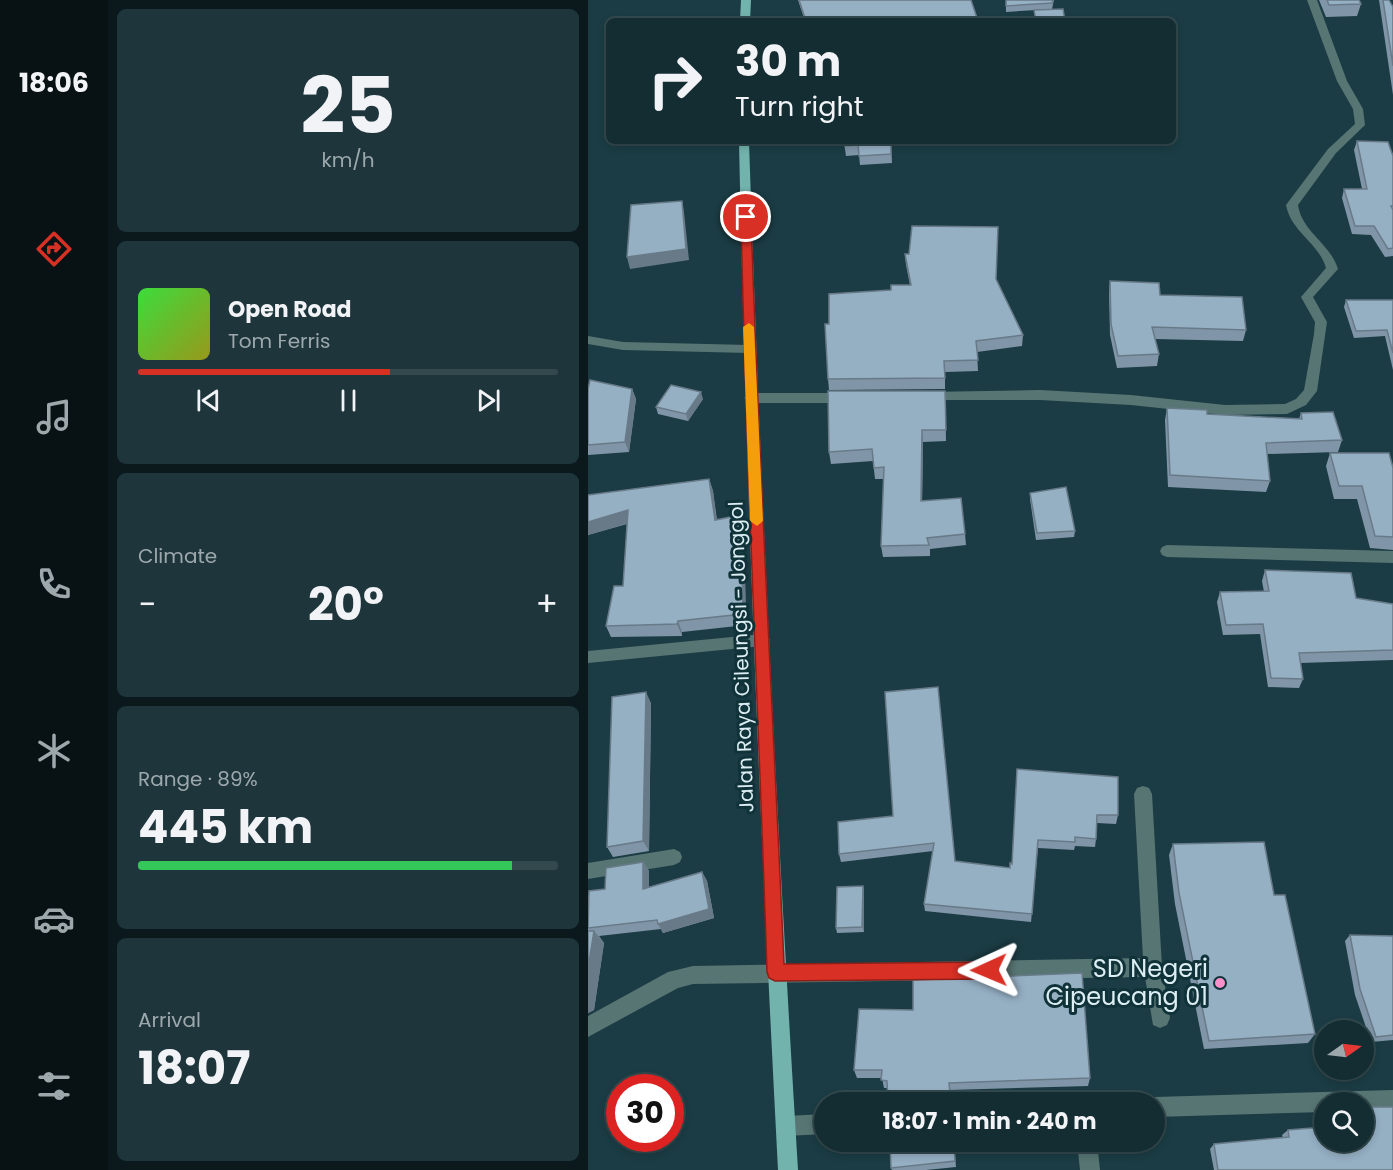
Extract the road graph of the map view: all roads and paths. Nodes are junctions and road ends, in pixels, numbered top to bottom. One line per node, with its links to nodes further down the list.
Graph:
1 (746, 0): 3 (main road)
2 (1312, 0): 7 (street)
3 (745, 18)
4 (744, 144): 6 (main road, Jalan Raya Cileungsi - Jonggol)
5 (588, 340): 6 (street)
6 (749, 349): 8 (main road, Jalan Raya Cileungsi - Jonggol)
7 (910, 397)
8 (751, 398): 9 (street); 12 (main road, Jalan Raya Cileungsi - Jonggol)
9 (864, 398)
10 (1167, 551): 11 (street)
11 (1393, 557)
12 (763, 640): 13 (lane); 18 (main road, Jalan Raya Cileungsi - Jonggol)
13 (588, 657)
14 (1143, 794): 17 (street)
15 (674, 857): 16 (lane)
16 (588, 872)
17 (1153, 967): 18 (street); 19 (street)
18 (775, 972): 20 (street); 24 (main road, Jalan Raya Cileungsi - Jonggol)
19 (1160, 1018)
20 (588, 1027)
21 (1393, 1100): 22 (street)
22 (1165, 1107)
23 (814, 1125): 24 (street)
24 (786, 1126): 26 (main road, Jalan Raya Cileungsi - Jonggol)
25 (1088, 1152): 27 (street)
26 (788, 1170)
27 (1090, 1170)

